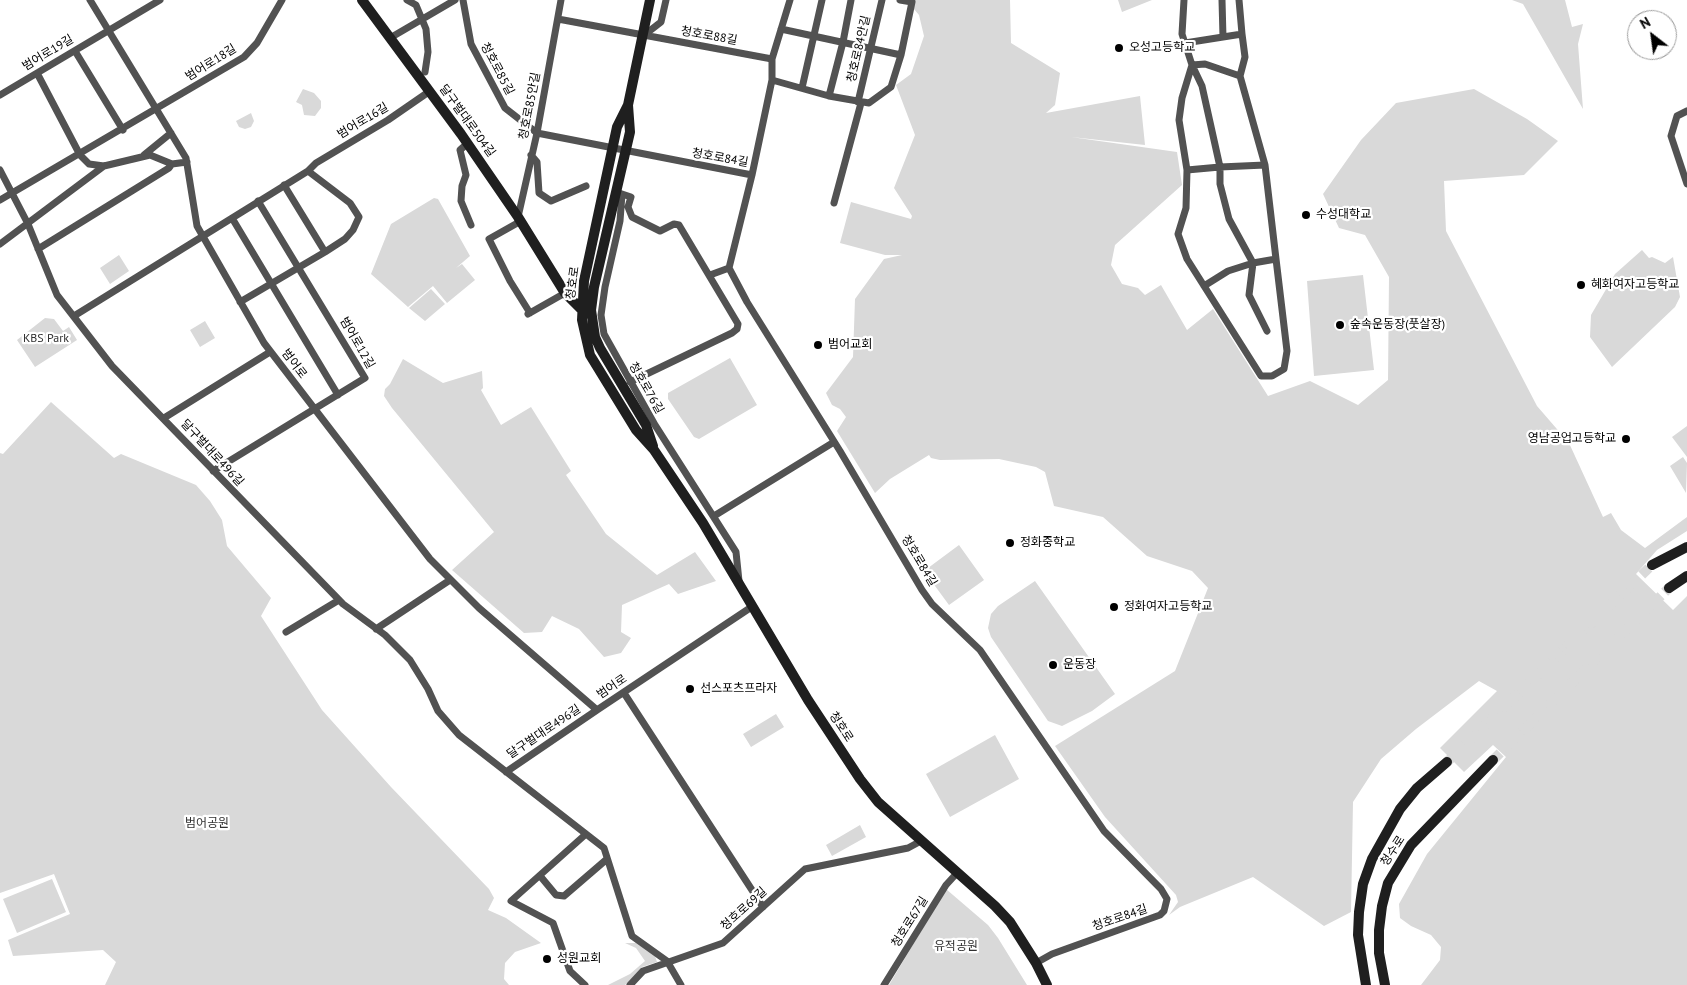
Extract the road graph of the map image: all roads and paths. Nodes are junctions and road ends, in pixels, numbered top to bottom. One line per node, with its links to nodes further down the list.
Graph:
1 (90, 0): 22 (street, 범어로)
2 (160, 0): 22 (street, 범어로19길)
3 (282, 0): 45 (street, 범어로18길)
4 (362, 0): 27 (main road, 달구벌대로504길)
5 (407, 0): 19 (street)
6 (455, 0): 19 (street)
7 (463, 0): 49 (street, 청호로85길)
8 (562, 0): 20 (street, 청호로85안길)
9 (650, 0): 25 (main road, 청호로)
10 (666, 0): 25 (street)
11 (790, 0): 21 (street)
12 (822, 0): 24 (street)
13 (851, 0): 28 (street, 청호로84안길)
14 (882, 0): 30 (street, 청호로84안길)
15 (900, 0): 32 (street)
16 (1184, 0): 29 (street)
17 (1222, 0): 26 (street)
18 (1239, 0): 23 (street)
19 (421, 20): 27 (street); 35 (street)
20 (558, 20): 25 (street); 49 (street, 청호로85안길)
21 (782, 29): 24 (street); 33 (street)
22 (108, 31): 31 (street, 범어로19길); 45 (street, 범어로)
23 (1242, 34): 26 (street); 37 (street)
24 (814, 35): 28 (street); 39 (street)
25 (643, 36): 33 (street, 청호로88길); 44 (main road, 청호로)
26 (1223, 37): 29 (street)
27 (390, 38): 40 (main road, 달구벌대로504길)
28 (843, 42): 30 (street); 42 (street, 청호로84안길)
29 (1184, 43): 34 (street)
30 (871, 48): 32 (street); 43 (street, 청호로84안길)
31 (75, 51): 36 (street, 범어로19길); 47 (street)
32 (901, 55): 43 (street)
33 (772, 59): 38 (street)
34 (1192, 65): 37 (street); 60 (street); 62 (street)
35 (425, 72)
36 (37, 73): 41 (street, 범어로19길); 53 (street)
37 (1240, 76): 58 (street)
38 (772, 80): 39 (street, 청호로84안길); 64 (street)
39 (802, 88): 42 (street, 청호로84안길)
40 (430, 91): 50 (main road, 달구벌대로504길); 63 (street, 범어로16길)
41 (0, 96)
42 (829, 96): 43 (street, 청호로84안길)
43 (860, 102): 72 (street, 청호로84안길)
44 (628, 105): 51 (main road, 청호로); 52 (main road, 청호로)
45 (157, 108): 47 (street, 범어로18길); 48 (street, 범어로)
46 (1687, 111): 65 (street)
47 (123, 130): 53 (street, 범어로18길)
48 (171, 133): 54 (street); 56 (street, 범어로)
49 (537, 134): 51 (street, 청호로85길); 55 (street, 청호로85안길)
50 (468, 143): 74 (main road, 달구벌대로504길); 76 (street)
51 (612, 148): 52 (street, 청호로85길); 90 (main road, 청호로)
52 (625, 151): 64 (street, 청호로84길); 69 (main road, 청호로)
53 (80, 155): 59 (street); 68 (street, 범어로18길)
54 (144, 156): 57 (street); 59 (street)
55 (531, 156): 67 (street); 74 (street, 청호로85안길)
56 (187, 162): 57 (street); 77 (street, 범어로)
57 (172, 164): 79 (street)
58 (1265, 165): 60 (street); 81 (street)
59 (104, 166): 75 (street)
60 (1220, 167): 62 (street); 82 (street)
61 (0, 170): 68 (street, 달구벌대로496길)
62 (1187, 170): 87 (street)
63 (308, 171): 66 (street, 범어로16길); 80 (street)
64 (752, 175): 84 (street, 청호로84길)
65 (1687, 184)
66 (284, 185): 71 (street, 범어로16길); 80 (street)
67 (586, 186)
68 (13, 193): 70 (street, 범어로18길); 75 (street, 달구벌대로496길)
69 (619, 193): 85 (street); 94 (street, 청호로76길); 99 (main road, 청호로)
70 (0, 200)
71 (258, 201): 73 (street, 범어로16길); 83 (street)
72 (834, 203)
73 (232, 218): 77 (street, 범어로16길); 86 (street)
74 (520, 219): 88 (main road, 달구벌대로504길); 88 (street)
75 (28, 224): 78 (street); 79 (street, 달구벌대로496길)
76 (472, 225)
77 (202, 235): 89 (street, 범어로); 91 (street)
78 (0, 244)
79 (38, 249): 91 (street, 달구벌대로496길)
80 (325, 252): 83 (street)
81 (1276, 259): 82 (street); 87 (street)
82 (1253, 263): 87 (street); 92 (street)
83 (300, 267): 86 (street); 95 (street, 범어로12길)
84 (729, 268): 85 (street); 98 (street, 청호로84길)
85 (710, 275): 94 (street)
86 (271, 284): 89 (street); 95 (street)
87 (1204, 286)
88 (565, 292): 90 (main road, 달구벌대로504길)
89 (240, 302): 93 (street, 범어로)
90 (582, 310): 99 (main road, 청호로)
91 (74, 316): 97 (street, 달구벌대로496길)
92 (1267, 331)
93 (270, 352): 96 (street, 범어로); 97 (street)
94 (630, 382): 101 (street, 청호로76길)
95 (338, 395): 96 (street, 범어로12길)
96 (315, 410): 100 (street, 범어로12길); 105 (street, 범어로)
97 (164, 418): 100 (street, 달구벌대로496길)
98 (834, 442): 101 (street); 124 (street, 청호로84길)
99 (654, 450): 106 (main road, 청호로)
100 (213, 471): 108 (street, 달구벌대로496길)
101 (714, 516): 106 (street, 청호로76길)
102 (1687, 547): 103 (main road)
103 (1652, 565)
104 (1687, 576): 107 (main road)
105 (450, 580): 110 (street); 113 (street, 범어로)
106 (739, 581): 109 (main road, 청호로)
107 (1669, 588)
108 (338, 600): 110 (street, 달구벌대로496길); 111 (street)
109 (753, 606): 112 (street, 범어로); 118 (main road, 청호로)
110 (376, 629): 116 (street, 달구벌대로496길)
111 (286, 632)
112 (624, 693): 113 (street, 범어로); 122 (street)
113 (597, 710): 116 (street, 달구벌대로496길)
114 (1493, 760): 131 (main road, 청수로)
115 (1447, 762): 130 (main road, 청수로)
116 (506, 772): 117 (street)
117 (586, 834): 119 (street); 121 (street)
118 (921, 841): 120 (main road, 청호로); 122 (street, 청호로69길)
119 (607, 858): 121 (street); 123 (street)
120 (957, 873): 124 (main road, 청호로); 128 (street, 청호로67길)
121 (541, 877): 125 (street)
122 (763, 907): 123 (street, 청호로69길)
123 (667, 961): 126 (street, 청호로69길); 127 (street)
124 (1036, 962): 129 (main road, 청호로)
125 (585, 985)
126 (630, 985)
127 (681, 985)
128 (884, 985)
129 (1047, 985)
130 (1366, 985)
131 (1385, 985)

